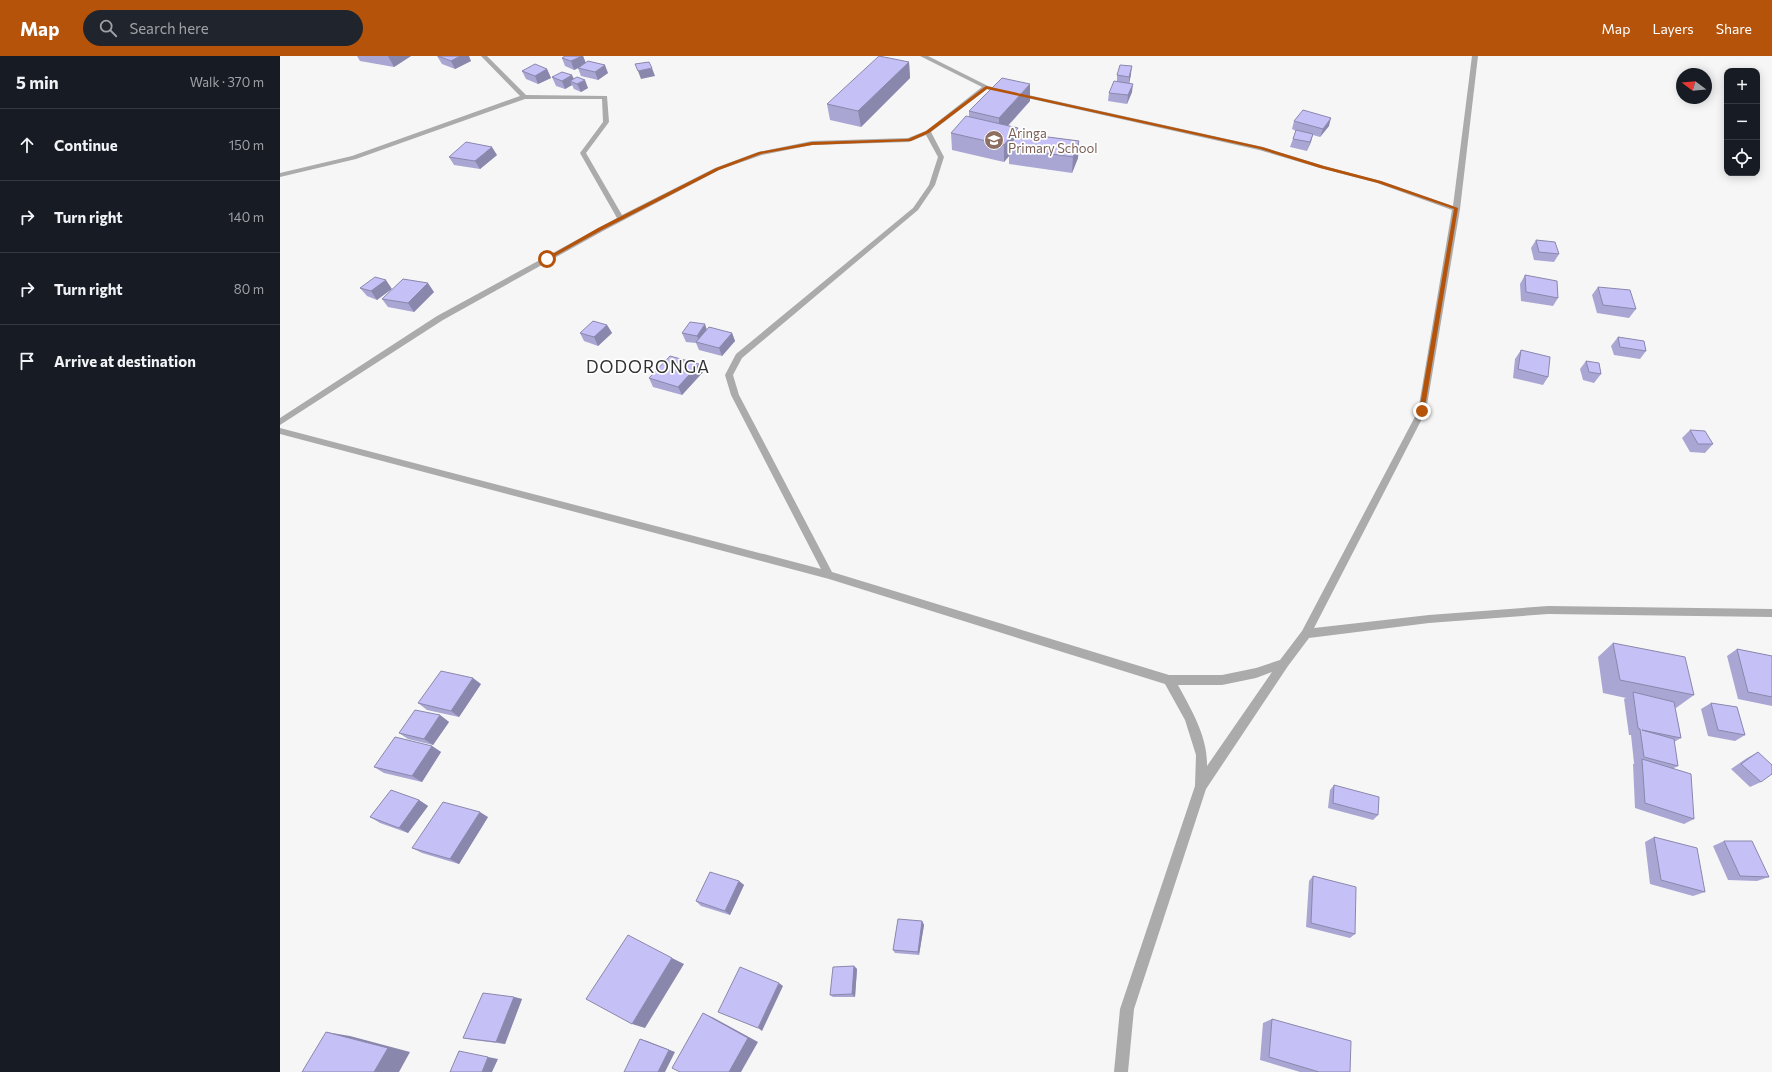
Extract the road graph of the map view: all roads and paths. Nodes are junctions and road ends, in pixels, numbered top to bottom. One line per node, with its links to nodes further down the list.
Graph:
1 (484, 56): 5 (street)
2 (923, 56): 4 (street)
3 (1475, 56): 8 (street)
4 (986, 87): 6 (street); 8 (street)
5 (524, 97): 7 (street); 9 (street)
6 (928, 132): 9 (street); 12 (street)
7 (280, 176)
8 (1456, 209): 14 (street)
9 (621, 219): 10 (street)
10 (280, 422)
11 (280, 431): 12 (street)
12 (829, 575): 16 (street)
13 (1772, 612): 14 (street)
14 (1306, 634): 15 (street)
15 (1284, 663): 16 (street); 17 (street)
16 (1169, 680): 17 (street)
17 (1201, 786): 18 (street)
18 (1121, 1072)

